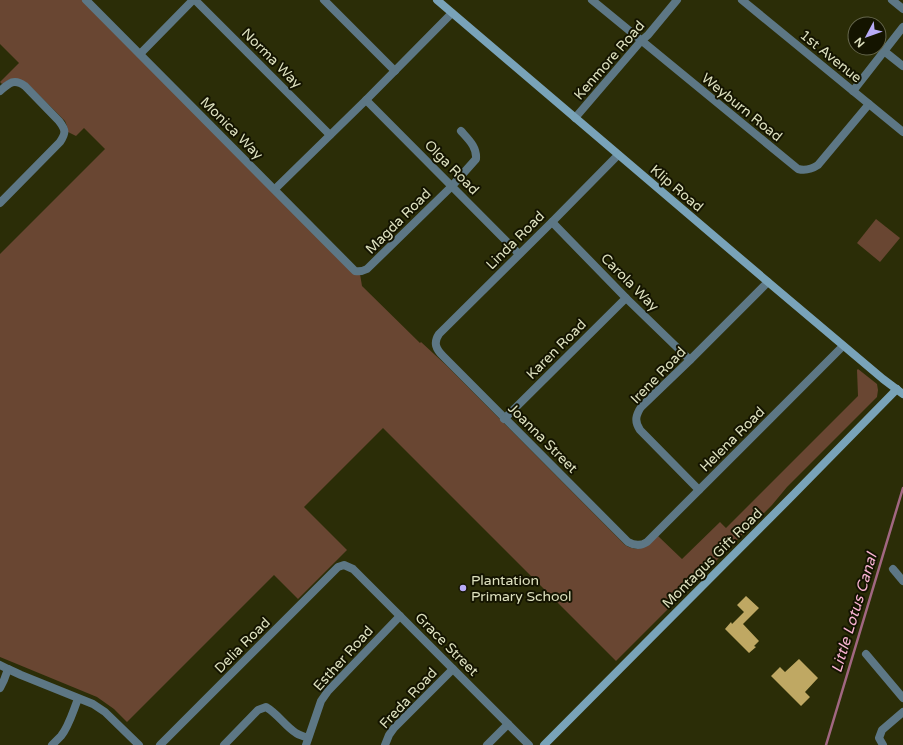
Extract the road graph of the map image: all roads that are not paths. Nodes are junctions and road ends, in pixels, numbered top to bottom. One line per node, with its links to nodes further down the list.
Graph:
1 (86, 0): 15 (street, Monica Way)
2 (194, 0): 15 (street); 26 (street, Norma Way)
3 (324, 0): 18 (street)
4 (437, 0): 10 (street, Klip Road)
5 (592, 0): 12 (street, Weyburn Road)
6 (677, 0): 12 (street, Kenmore Road)
7 (742, 0): 20 (street, 1st Avenue)
8 (892, 0): 9 (street)
9 (903, 9)
10 (452, 13): 18 (street); 23 (street, Klip Road)
11 (903, 28): 13 (street)
12 (641, 41): 22 (street, Weyburn Road); 23 (street, Kenmore Road)
13 (887, 47)
14 (887, 53): 17 (street)
15 (140, 54): 29 (street, Monica Way)
16 (880, 56): 20 (street)
17 (903, 66)
18 (395, 71): 21 (street)
19 (0, 91): 30 (street)
20 (853, 91): 22 (street, 1st Avenue)
21 (366, 100): 26 (street); 28 (street, Olga Road)
22 (869, 104): 25 (street, 1st Avenue)
23 (575, 118): 27 (street, Klip Road)
24 (461, 131): 28 (street, Magda Road)
25 (903, 132)
26 (330, 135): 29 (street)
27 (618, 155): 31 (street, Linda Road); 34 (street, Klip Road)
28 (452, 186): 32 (street, Olga Road); 33 (street, Magda Road)
29 (275, 189): 33 (street, Monica Way)
30 (0, 203)
31 (552, 222): 32 (street, Linda Road); 35 (street, Carola Way)
32 (519, 254): 36 (street, Linda Road)
33 (360, 272)
34 (768, 282): 37 (street, Klip Road); 38 (street, Irene Road)
35 (626, 298): 38 (street, Carola Way); 40 (street, Karen Road)
36 (436, 346): 40 (street, Joanna Street)
37 (843, 346): 39 (street, Klip Road); 41 (street, Helena Road)
38 (690, 360): 41 (street, Irene Road)
39 (900, 392): 65 (street, Montagus Gift Road)
40 (504, 419): 42 (street, Joanna Street)
41 (699, 490): 42 (street, Helena Road)
42 (636, 545)
43 (344, 565): 46 (street, Grace Street); 60 (street, Delia Road)
44 (893, 569): 45 (street)
45 (903, 580)
46 (400, 616): 50 (street, Grace Street); 56 (street, Esther Road)
47 (866, 654): 52 (street)
48 (0, 666): 49 (street)
49 (8, 669): 51 (street); 53 (street)
50 (453, 669): 55 (street, Grace Street); 62 (street, Freda Road)
51 (0, 688)
52 (903, 698)
53 (78, 699): 58 (street); 59 (street)
54 (903, 712): 57 (street)
55 (508, 724): 63 (street); 64 (street, Grace Street)
56 (307, 741): 61 (street)
57 (882, 744)
58 (52, 745)
59 (139, 745)
60 (160, 745)
61 (224, 745)
62 (385, 745)
63 (487, 745)
64 (529, 745)
65 (544, 745)

